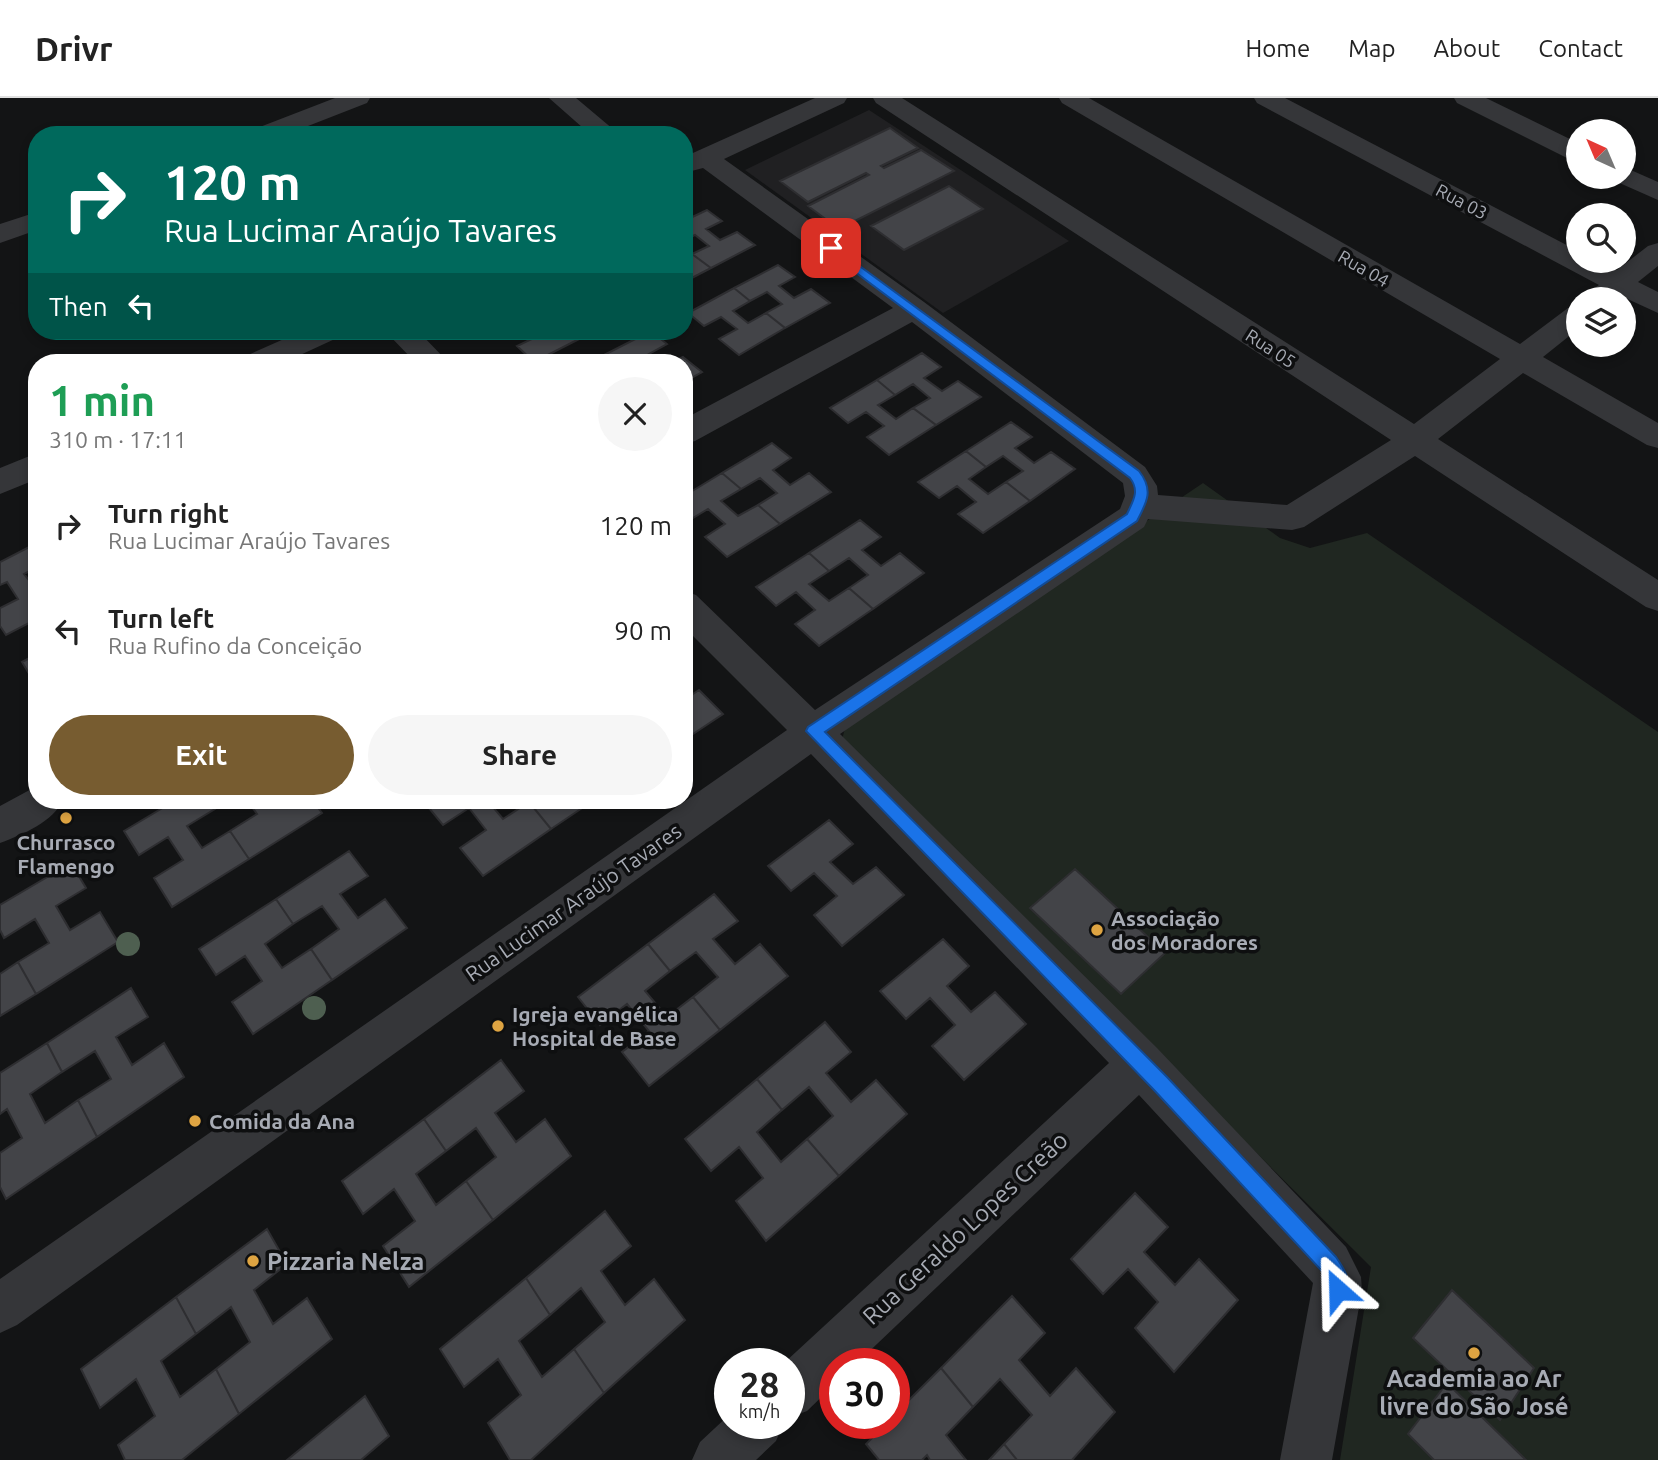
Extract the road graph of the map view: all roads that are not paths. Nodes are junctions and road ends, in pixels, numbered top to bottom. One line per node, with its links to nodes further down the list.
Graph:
1 (358, 98): 8 (street)
2 (561, 98): 9 (street)
3 (835, 98): 11 (street)
4 (885, 98): 30 (street, Rua 05)
5 (1071, 98): 27 (street, Rua 04)
6 (1266, 98): 17 (street, Rua 03)
7 (1466, 98): 10 (street)
8 (285, 126)
9 (596, 126)
10 (1566, 147)
11 (695, 162): 21 (street)
12 (1636, 182): 13 (street)
13 (1658, 192)
14 (28, 223): 15 (street)
15 (0, 234)
16 (1658, 252): 18 (street)
17 (1602, 287)
18 (1614, 287)
19 (1636, 298): 20 (street, Rua 03)
20 (1658, 304)
21 (914, 309): 28 (street); 33 (street)
22 (1566, 323): 27 (street)
23 (307, 340): 25 (street)
24 (410, 340): 26 (street)
25 (277, 354)
26 (424, 354)
27 (1521, 358): 29 (street, Rua 04); 30 (street)
28 (693, 428)
29 (1658, 437)
30 (1414, 441): 33 (street); 34 (street, Rua 05)
31 (28, 469): 32 (street)
32 (0, 482)
33 (1141, 501): 36 (street, Rua Lucimar Araújo Tavares)
34 (1658, 597)
35 (693, 614): 36 (street)
36 (814, 731): 39 (street); 40 (street, Rua Lucimar Araújo Tavares)
37 (28, 809): 38 (street)
38 (0, 825)
39 (1141, 1063): 41 (street, Rua Geraldo Lopes Creão); 44 (street)
40 (0, 1308)
41 (805, 1378)
42 (741, 1439): 43 (street)
43 (718, 1460)
44 (1306, 1460)

